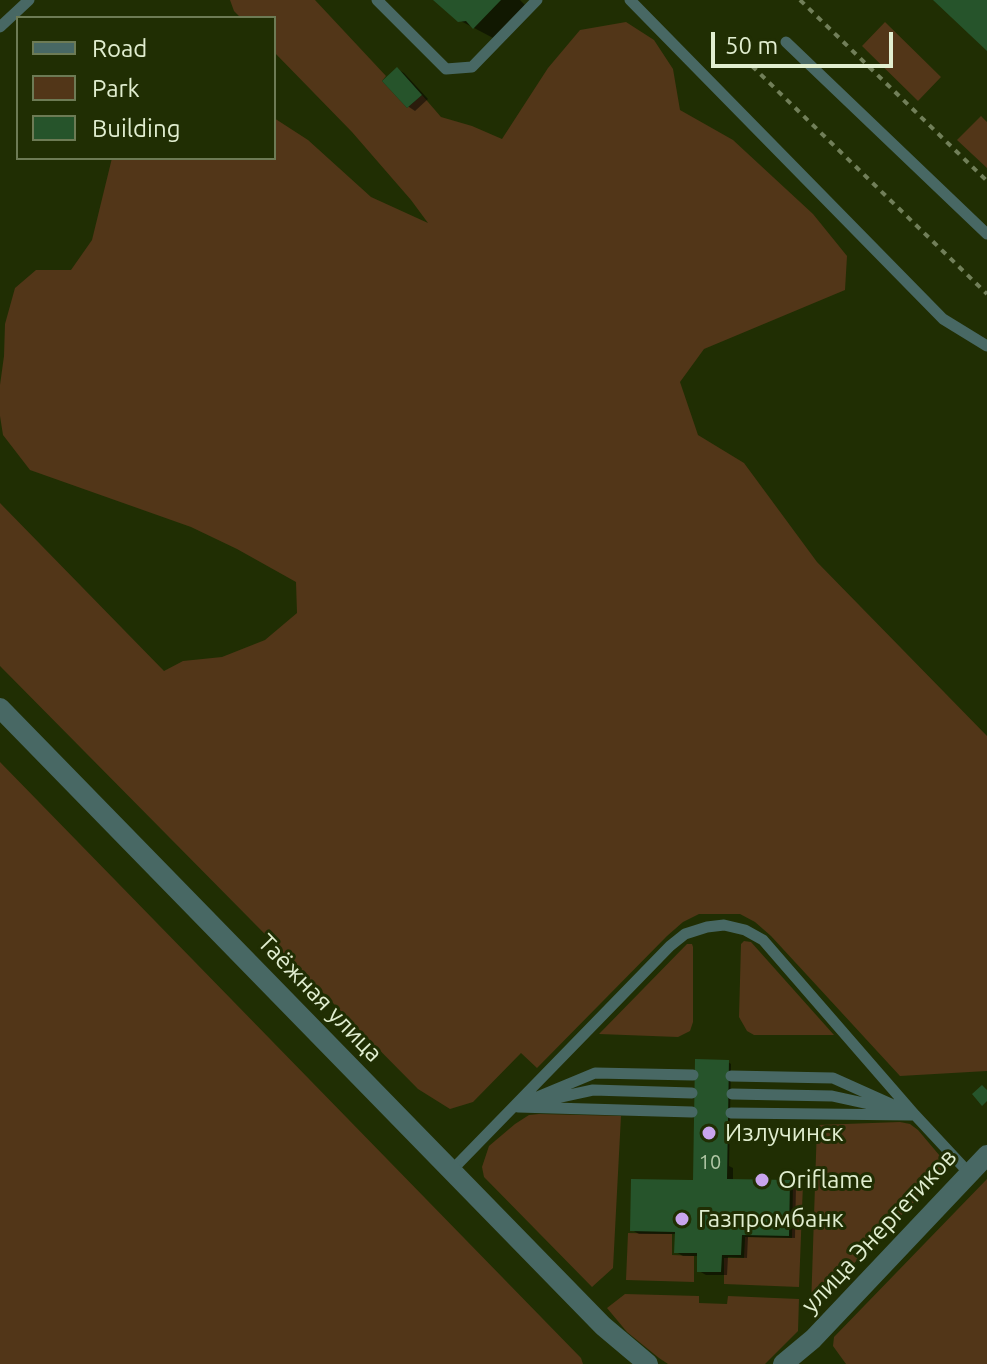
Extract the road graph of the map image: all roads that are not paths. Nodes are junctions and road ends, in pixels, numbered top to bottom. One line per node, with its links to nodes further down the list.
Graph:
1 (29, 0): 5 (lane)
2 (377, 0): 3 (lane)
3 (537, 0)
4 (630, 0): 8 (lane)
5 (0, 27)
6 (786, 42): 7 (lane)
7 (987, 234)
8 (987, 346)
9 (0, 708): 19 (street, Таёжная улица)
10 (693, 1075): 14 (lane)
11 (731, 1076): 17 (lane)
12 (692, 1093): 14 (lane)
13 (732, 1094): 17 (lane)
14 (514, 1107): 15 (lane); 17 (lane); 19 (lane)
15 (692, 1112)
16 (731, 1113): 17 (lane)
17 (915, 1115): 20 (lane)
18 (987, 1155): 20 (street, улица Энергетиков)
19 (451, 1171): 21 (street, Таёжная улица)
20 (969, 1173): 22 (street, улица Энергетиков)
21 (603, 1326): 23 (street); 24 (street)
22 (809, 1342): 25 (street); 26 (street)
23 (629, 1364)
24 (648, 1364)
25 (783, 1364)
26 (799, 1364)

